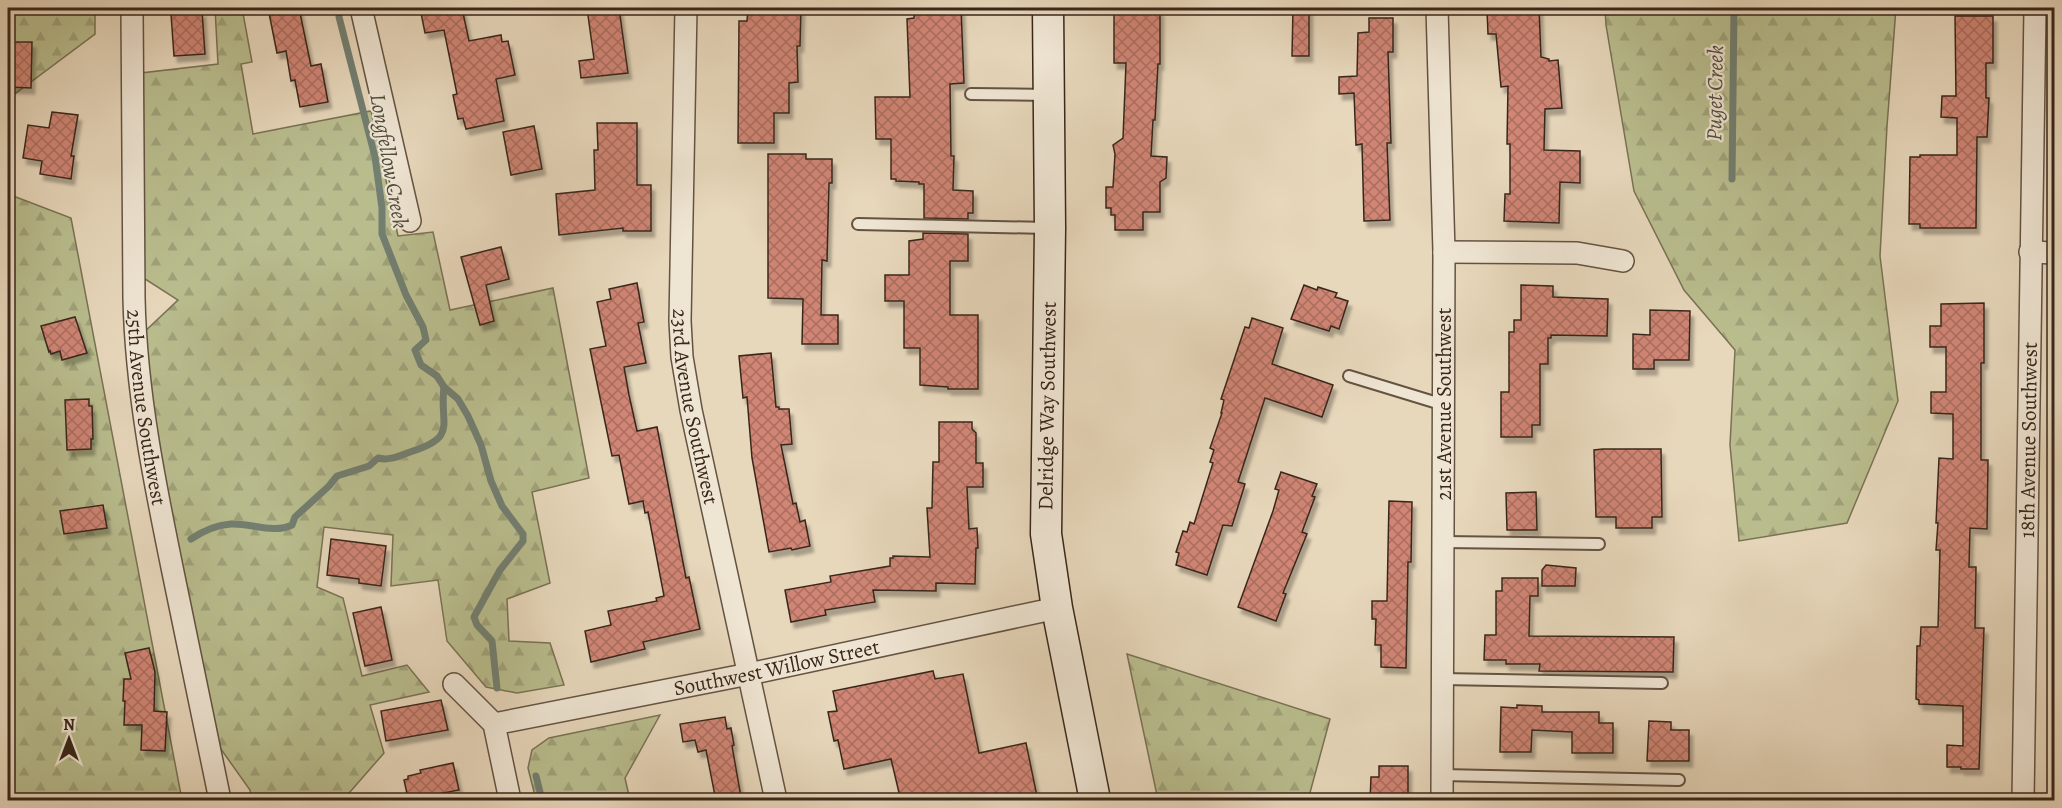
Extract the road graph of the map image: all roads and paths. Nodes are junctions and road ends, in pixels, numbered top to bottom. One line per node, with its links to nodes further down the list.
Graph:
1 (132, 8): 28 (street, 25th Avenue Southwest)
2 (361, 8): 9 (street)
3 (686, 8): 21 (street, 23rd Avenue Southwest)
4 (1047, 8): 8 (main road, Delridge Way Southwest)
5 (1437, 8): 12 (street, 21st Avenue Southwest)
6 (2035, 8): 13 (street, 18th Avenue Southwest)
7 (971, 94): 8 (lane)
8 (1048, 95): 11 (main road, Delridge Way Southwest)
9 (410, 221)
10 (858, 224): 11 (lane)
11 (1050, 228): 20 (main road, Delridge Way Southwest)
12 (1444, 252): 15 (street); 17 (street, 21st Avenue Southwest)
13 (2030, 252): 14 (street); 33 (street, 18th Avenue Southwest)
14 (2055, 252)
15 (1623, 261)
16 (1348, 376): 17 (lane)
17 (1444, 405): 18 (street, 21st Avenue Southwest)
18 (1443, 542): 19 (lane); 22 (street, 21st Avenue Southwest)
19 (1599, 544)
20 (1057, 608): 21 (street, Southwest Willow Street); 31 (main road, Delridge Way Southwest)
21 (748, 674): 25 (street, Southwest Willow Street); 30 (street, 23rd Avenue Southwest)
22 (1442, 679): 23 (lane); 26 (street, 21st Avenue Southwest)
23 (1662, 683)
24 (454, 684): 25 (street)
25 (494, 724): 29 (street)
26 (1442, 776): 27 (lane); 32 (street, 21st Avenue Southwest)
27 (1679, 780)
28 (220, 801)
29 (510, 801)
30 (776, 801)
31 (1095, 801)
32 (1442, 801)
33 (2023, 801)

